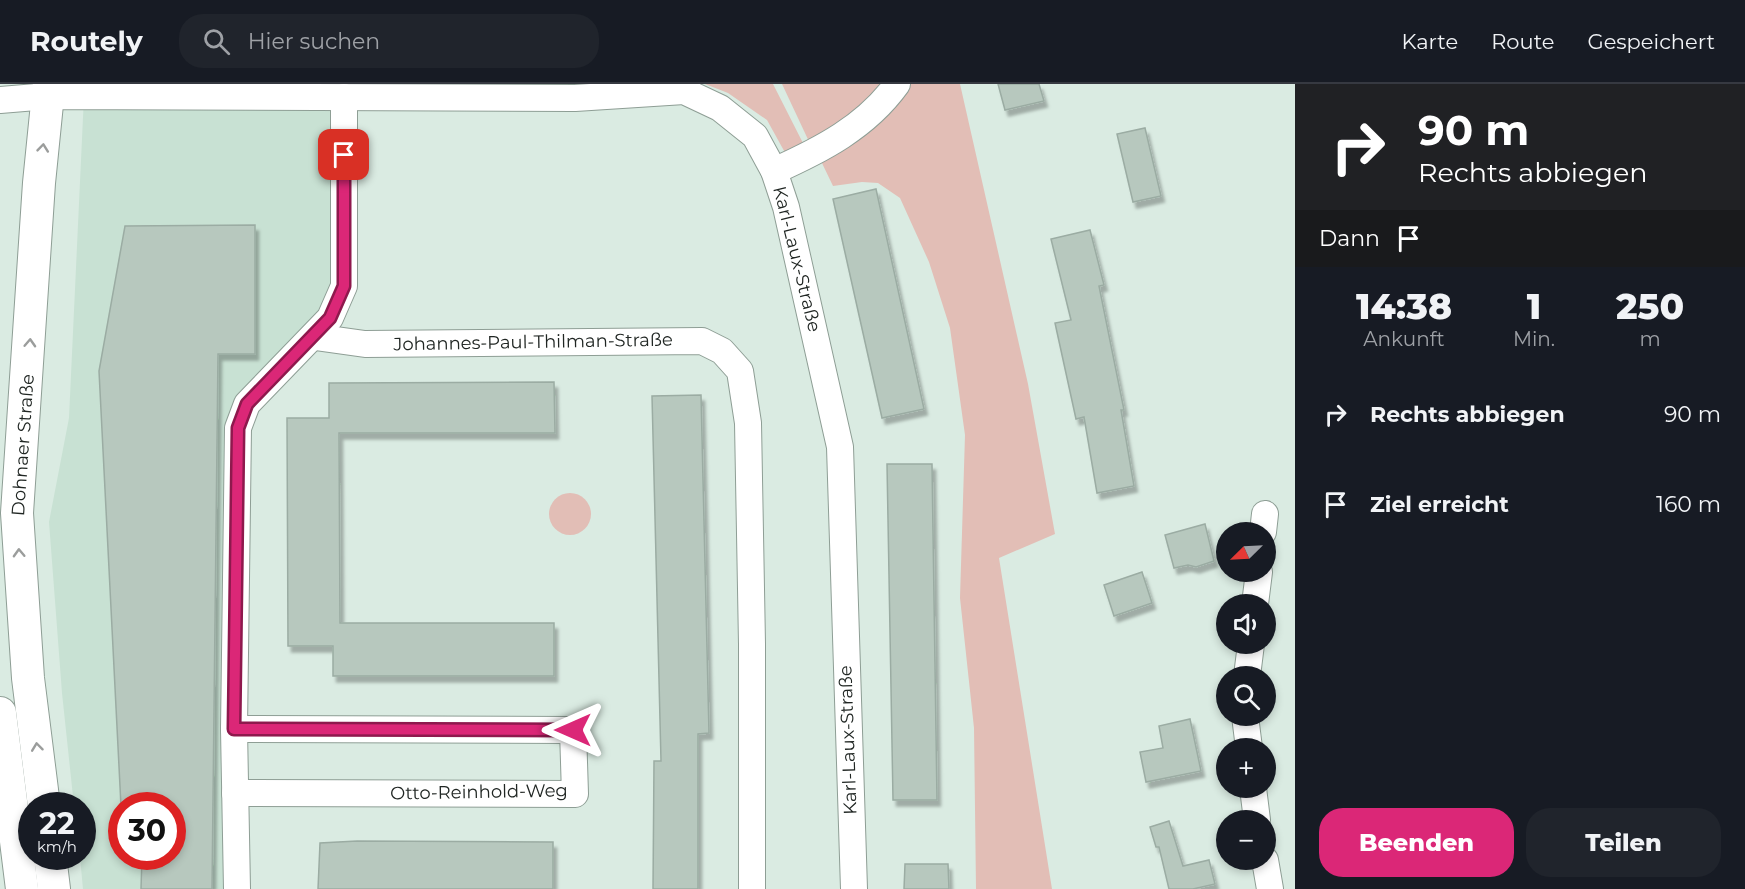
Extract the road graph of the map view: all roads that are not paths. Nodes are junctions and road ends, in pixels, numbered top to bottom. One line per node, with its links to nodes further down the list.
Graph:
1 (897, 84): 7 (street)
2 (642, 89): 5 (street, Karl-Laux-Straße); 7 (street, Karl-Laux-Straße)
3 (49, 90): 4 (street, Karl-Laux-Straße); 6 (street, Karl-Laux-Straße); 11 (main road, Dohnaer Straße, one-way to 3)
4 (227, 90): 5 (street, Karl-Laux-Straße)
5 (344, 97): 8 (street)
6 (0, 100)
7 (774, 171): 19 (street, Karl-Laux-Straße)
8 (315, 337): 10 (street); 18 (street, Johannes-Paul-Thilman-Straße)
9 (0, 713): 15 (main road)
10 (234, 729): 12 (street); 12 (street, Otto-Reinhold-Weg)
11 (42, 792)
12 (235, 793): 17 (street)
13 (52, 870): 16 (main road)
14 (1266, 870): 20 (street)
15 (22, 889)
16 (54, 889)
17 (237, 889)
18 (752, 889)
19 (854, 889)
20 (1270, 889)

